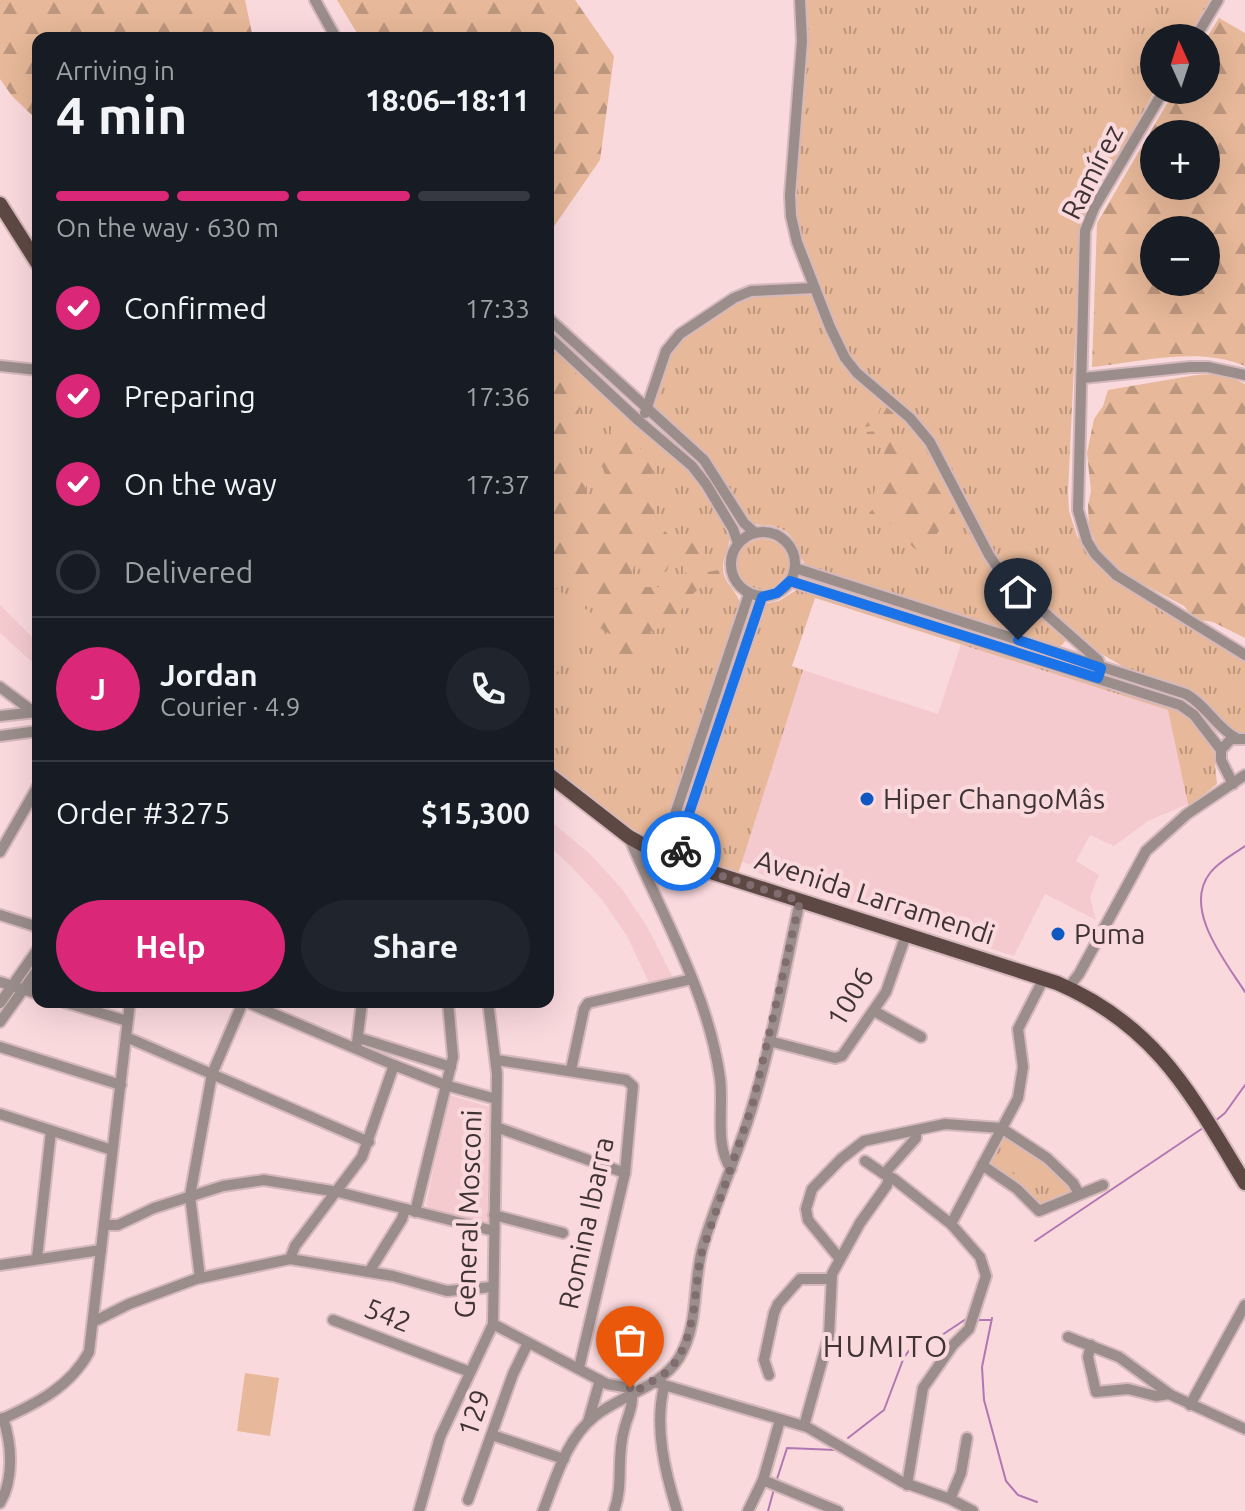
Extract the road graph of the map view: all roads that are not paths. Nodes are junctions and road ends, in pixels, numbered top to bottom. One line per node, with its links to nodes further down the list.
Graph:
1 (315, 0): 5 (street)
2 (800, 0): 9 (street)
3 (1218, 0): 4 (street)
4 (1203, 24)
5 (333, 32)
6 (1156, 104): 15 (street, Ramírez)
7 (0, 204): 8 (main road)
8 (32, 255)
9 (814, 288): 16 (street); 25 (street)
10 (554, 324): 16 (street)
11 (554, 342): 17 (street)
12 (0, 366): 13 (street)
13 (32, 369)
14 (1245, 375): 15 (street)
15 (1083, 378): 24 (street, Ramírez)
16 (647, 410): 17 (street); 18 (street)
17 (639, 421): 19 (street)
18 (755, 533): 19 (street); 20 (street)
19 (738, 543): 22 (street)
20 (795, 568): 21 (street); 25 (street)
21 (790, 581): 23 (street); 25 (street)
22 (749, 594): 23 (street); 40 (street)
23 (762, 597): 41 (street)
24 (1245, 655)
25 (1100, 673): 32 (street); 33 (street)
26 (0, 687): 27 (street)
27 (32, 709)
28 (32, 712): 29 (street)
29 (0, 716)
30 (32, 732): 31 (street)
31 (0, 736)
32 (1240, 738): 33 (street)
33 (1221, 750): 36 (street)
34 (1245, 775): 36 (street)
35 (554, 779): 38 (main road, Avenida Larramendi)
36 (1233, 784): 52 (street)
37 (32, 796): 39 (street)
38 (629, 837): 40 (main road, Avenida Larramendi); 49 (street)
39 (0, 852)
40 (658, 853): 41 (main road, Avenida Larramendi)
41 (679, 862): 42 (main road, Avenida Larramendi)
42 (800, 901): 45 (main road, Avenida Larramendi); 68 (street)
43 (0, 915): 44 (street)
44 (32, 925)
45 (906, 935): 48 (main road, Avenida Larramendi); 62 (street, 1006)
46 (32, 961): 51 (street)
47 (32, 975): 51 (street)
48 (1044, 978): 52 (main road, Avenida Larramendi); 81 (street)
49 (692, 979): 74 (street); 88 (street)
50 (0, 982): 51 (street)
51 (18, 988): 53 (street); 54 (street); 64 (street)
52 (1068, 988): 91 (main road, Avenida Larramendi)
53 (32, 992)
54 (0, 1003)
55 (84, 1008): 63 (street)
56 (129, 1008): 63 (street)
57 (241, 1008): 75 (street)
58 (258, 1008): 70 (street)
59 (362, 1008): 67 (street)
60 (449, 1008): 73 (street)
61 (489, 1008): 71 (street, General Mosconi)
62 (874, 1011): 66 (street); 68 (street, 1006)
63 (127, 1021): 65 (street)
64 (0, 1022)
65 (126, 1037): 75 (street); 76 (street)
66 (921, 1037)
67 (359, 1038): 70 (street); 73 (street)
68 (769, 1041): 88 (street)
69 (0, 1047): 76 (street)
70 (354, 1049): 72 (street)
71 (497, 1060): 74 (street); 78 (street, General Mosconi)
72 (394, 1065): 77 (street); 84 (street)
73 (451, 1067): 77 (street)
74 (571, 1070): 89 (street, Romina Ibarra)
75 (212, 1074): 84 (street); 95 (street)
76 (121, 1085): 85 (street)
77 (445, 1085): 78 (street); 96 (street)
78 (496, 1099): 80 (street, General Mosconi)
79 (0, 1114): 82 (street)
80 (496, 1127): 89 (street); 97 (street, General Mosconi)
81 (1001, 1128): 83 (street); 87 (street); 94 (street)
82 (51, 1131): 85 (street); 103 (street)
83 (916, 1131): 90 (street); 105 (street)
84 (369, 1142): 93 (street)
85 (112, 1150): 99 (street)
86 (865, 1161): 90 (street)
87 (982, 1165): 94 (street); 98 (street)
88 (731, 1169): 122 (street)
89 (625, 1173): 118 (street, Romina Ibarra)
90 (887, 1175): 98 (street); 105 (street)
91 (1245, 1183)
92 (1103, 1185): 94 (street)
93 (338, 1192): 95 (street); 96 (street); 104 (street)
94 (1079, 1194)
95 (190, 1196): 99 (street); 108 (street)
96 (410, 1211): 100 (street); 107 (street)
97 (494, 1215): 100 (street, General Mosconi); 101 (street)
98 (951, 1224): 135 (street)
99 (104, 1225): 102 (street)
100 (494, 1231): 110 (street, General Mosconi)
101 (563, 1233)
102 (101, 1250): 103 (street); 113 (street)
103 (37, 1258): 106 (street)
104 (290, 1259): 107 (street); 108 (street)
105 (840, 1259): 109 (street)
106 (0, 1265)
107 (369, 1272): 110 (street)
108 (200, 1278): 113 (street)
109 (831, 1279): 120 (street); 129 (street)
110 (492, 1287): 114 (street, General Mosconi)
111 (1245, 1305): 125 (street)
112 (333, 1320): 119 (street, 542)
113 (93, 1322): 126 (street)
114 (493, 1324): 116 (street); 119 (street, General Mosconi)
115 (1068, 1337): 117 (street)
116 (528, 1343): 118 (street); 131 (street, 129)
117 (1091, 1345): 124 (street); 124 (street)
118 (579, 1368): 121 (street)
119 (470, 1372): 140 (street, General Mosconi)
120 (769, 1375)
121 (600, 1380): 123 (street); 128 (street)
122 (655, 1385): 123 (street); 127 (street); 143 (street)
123 (633, 1393): 128 (street); 142 (street)
124 (1169, 1394): 125 (street)
125 (1190, 1405): 130 (street)
126 (2, 1419): 139 (street)
127 (780, 1420): 129 (street); 134 (street)
128 (588, 1422): 133 (street)
129 (804, 1426): 135 (street)
130 (1245, 1429)
131 (492, 1435): 133 (street); 137 (street, 129)
132 (967, 1438): 136 (street)
133 (564, 1459): 141 (street)
134 (772, 1483): 138 (street); 144 (street)
135 (907, 1485): 136 (street)
136 (948, 1499): 147 (street); 148 (street)
137 (468, 1500)
138 (813, 1500): 145 (street); 146 (street)
139 (0, 1503)
140 (419, 1511)
141 (543, 1511)
142 (614, 1511)
143 (677, 1511)
144 (748, 1511)
145 (823, 1511)
146 (838, 1511)
147 (943, 1511)
148 (973, 1511)

